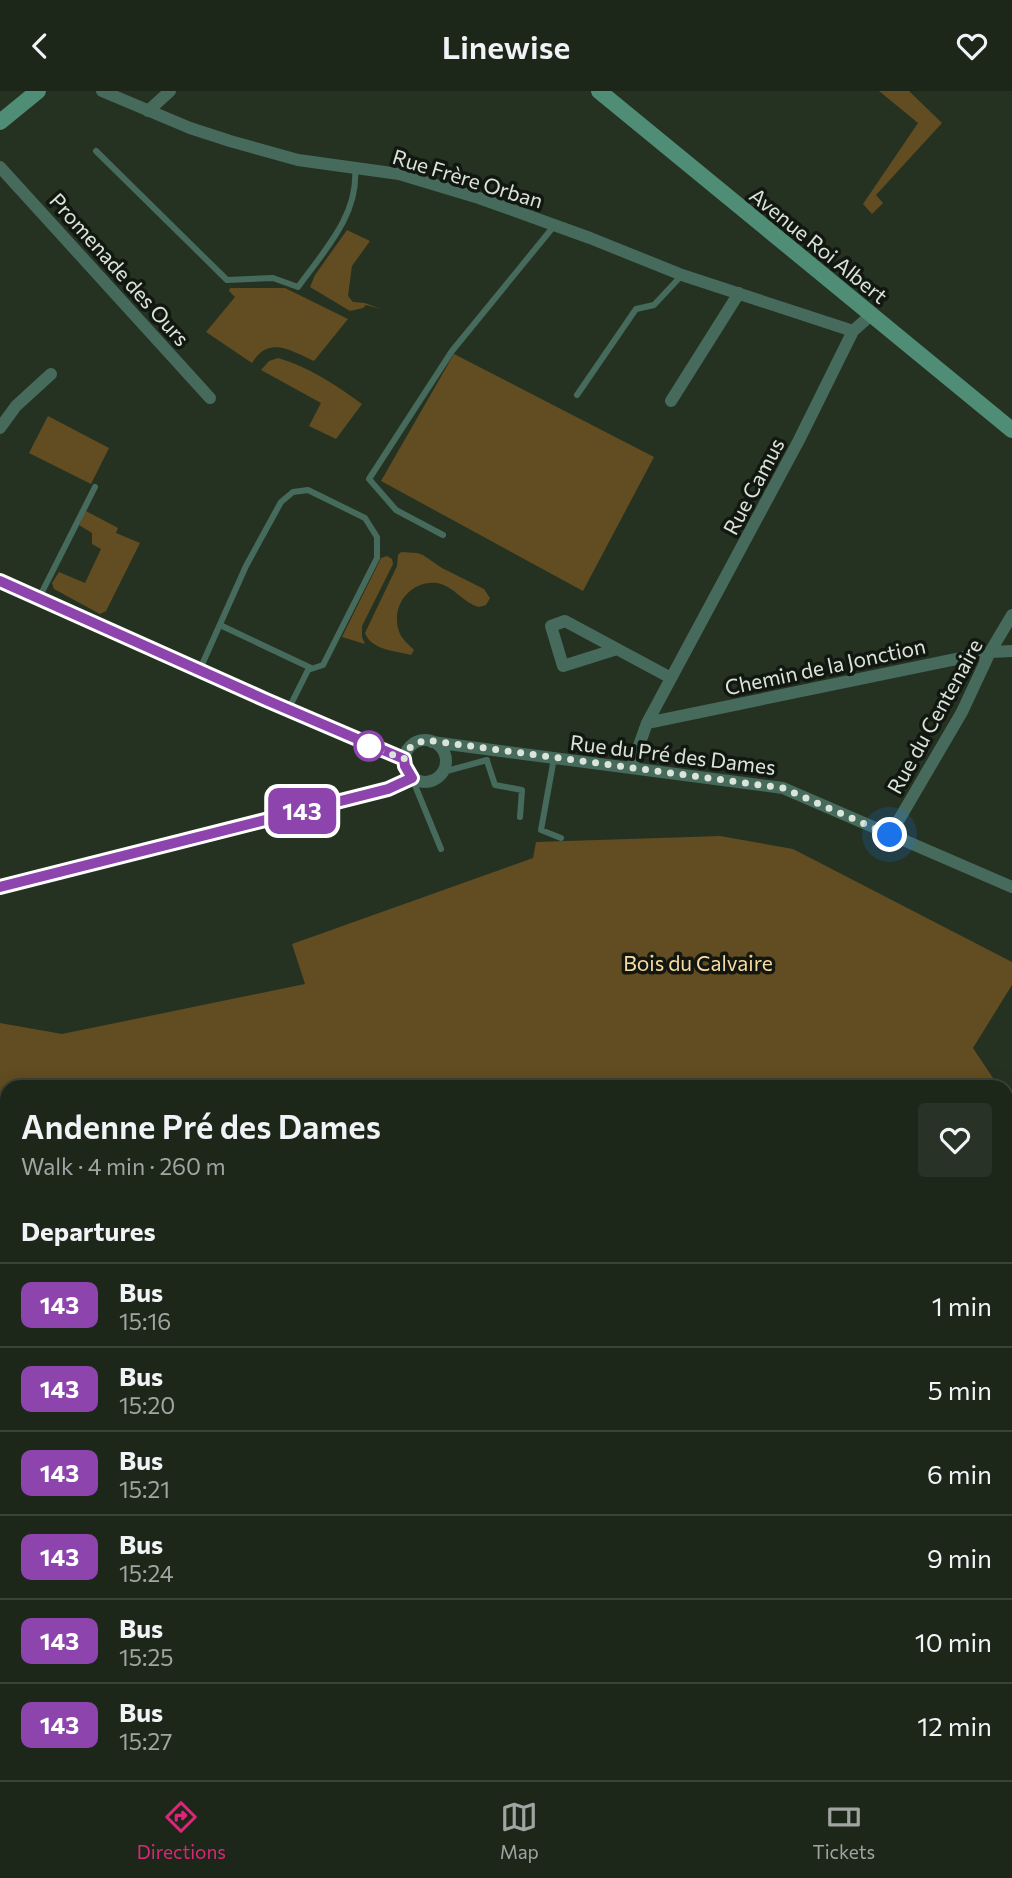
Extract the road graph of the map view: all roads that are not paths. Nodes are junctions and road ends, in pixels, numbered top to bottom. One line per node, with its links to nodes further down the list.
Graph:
1 (38, 91): 6 (main road)
2 (102, 91): 5 (street, Rue Frère Orban)
3 (170, 91): 5 (street)
4 (599, 91): 13 (main road, Avenue Roi Albert)
5 (148, 111): 9 (street, Rue Frère Orban)
6 (0, 122)
7 (96, 151): 9 (lane)
8 (0, 167): 17 (street, Promenade des Ours)
9 (355, 168): 10 (street, Rue Frère Orban)
10 (554, 225): 11 (street, Rue Frère Orban); 22 (lane)
11 (682, 275): 12 (street, Rue Frère Orban); 16 (lane)
12 (739, 293): 14 (street, Rue Frère Orban); 18 (street)
13 (871, 315): 14 (street, Rue Camus); 20 (main road, Avenue Roi Albert)
14 (853, 331): 32 (street, Rue Camus)
15 (51, 374): 19 (street)
16 (577, 395)
17 (211, 398)
18 (671, 401)
19 (0, 428)
20 (1012, 430)
21 (95, 487): 24 (lane)
22 (443, 535)
23 (0, 580): 24 (street)
24 (39, 598): 31 (street)
25 (1012, 615): 29 (street, Rue du Centenaire)
26 (220, 625): 30 (lane); 30 (lane); 31 (lane)
27 (617, 649): 27 (street); 32 (street)
28 (1012, 650): 29 (street, Chemin de la Jonction)
29 (990, 652): 34 (street, Chemin de la Jonction); 43 (street, Rue du Centenaire)
30 (311, 668): 33 (lane)
31 (200, 670): 33 (street)
32 (671, 678): 34 (street, Rue Camus)
33 (288, 710): 38 (street)
34 (647, 723): 39 (street, Rue Camus)
35 (432, 742): 36 (street, Rue du Pré des Dames); 38 (street); 40 (street)
36 (484, 753): 37 (street, Rue du Pré des Dames); 40 (street); 42 (lane)
37 (554, 758): 39 (street, Rue du Pré des Dames); 44 (lane)
38 (404, 759): 41 (street)
39 (631, 768): 43 (street, Rue du Pré des Dames)
40 (444, 769): 41 (street)
41 (412, 778): 45 (lane); 46 (street)
42 (520, 817)
43 (890, 835): 47 (street, Rue du Pré des Dames)
44 (561, 838)
45 (441, 849)
46 (0, 887)
47 (1012, 887)

